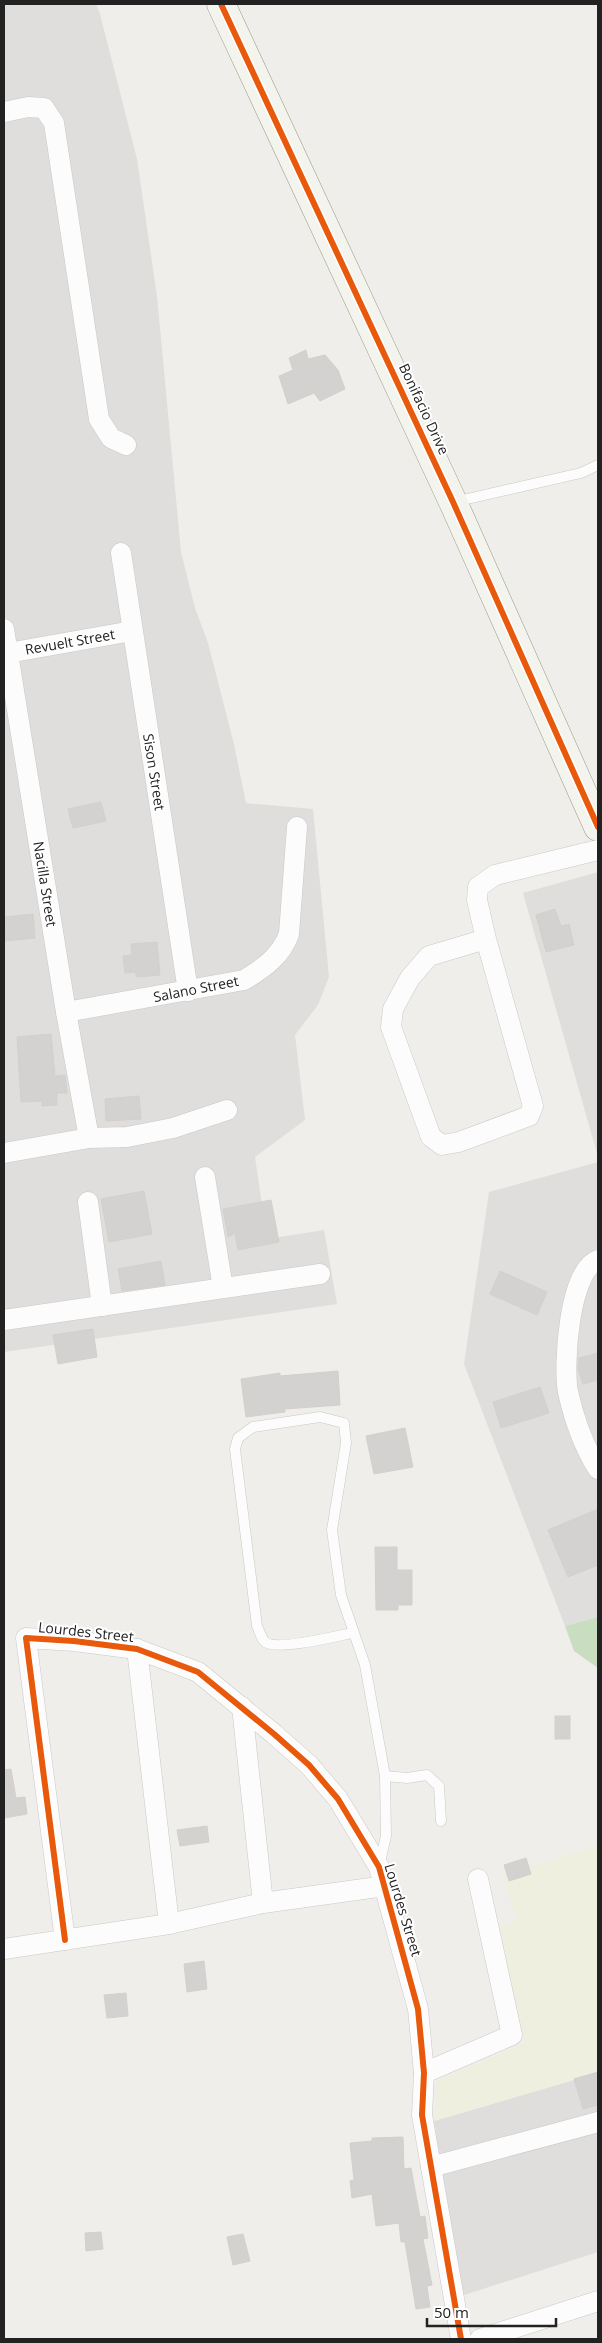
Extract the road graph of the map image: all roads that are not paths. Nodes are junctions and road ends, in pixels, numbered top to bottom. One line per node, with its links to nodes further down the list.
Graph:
1 (221, 4): 5 (street, Bonifacio Drive)
2 (4, 112): 3 (street)
3 (126, 445)
4 (598, 465): 5 (lane)
5 (453, 502): 10 (street, Bonifacio Drive)
6 (121, 552): 8 (street, Sison Street)
7 (4, 629): 9 (street, Nacilla Street)
8 (132, 631): 9 (street, Revuelt Street); 14 (street, Sison Street)
9 (8, 653): 15 (street, Nacilla Street)
10 (598, 826)
11 (297, 827): 14 (street, Salano Street)
12 (598, 850): 13 (street)
13 (486, 938): 13 (street)
14 (188, 991): 15 (street, Salano Street)
15 (66, 1012): 17 (street, Nacilla Street)
16 (227, 1110): 17 (street)
17 (90, 1138): 18 (street)
18 (4, 1153)
19 (205, 1177): 23 (street)
20 (88, 1202): 24 (street)
21 (598, 1260): 26 (street)
22 (320, 1274): 23 (street)
23 (223, 1288): 24 (street)
24 (102, 1306): 25 (street)
25 (4, 1320)
26 (598, 1469)
27 (352, 1633): 27 (lane); 30 (lane)
28 (137, 1649): 29 (street, Lourdes Street); 35 (street); 36 (street, Lourdes Street)
29 (242, 1707): 32 (street, Lourdes Street); 34 (street)
30 (386, 1776): 31 (lane); 32 (lane)
31 (441, 1821)
32 (382, 1877): 34 (street); 38 (street, Lourdes Street)
33 (478, 1879): 38 (street)
34 (262, 1903): 35 (street)
35 (169, 1924): 36 (street)
36 (65, 1940): 37 (street)
37 (4, 1950)
38 (424, 2073): 40 (street, Lourdes Street)
39 (598, 2122): 40 (street)
40 (431, 2167): 42 (street, Lourdes Street)
41 (598, 2301): 43 (street)
42 (461, 2339)
43 (480, 2339)

